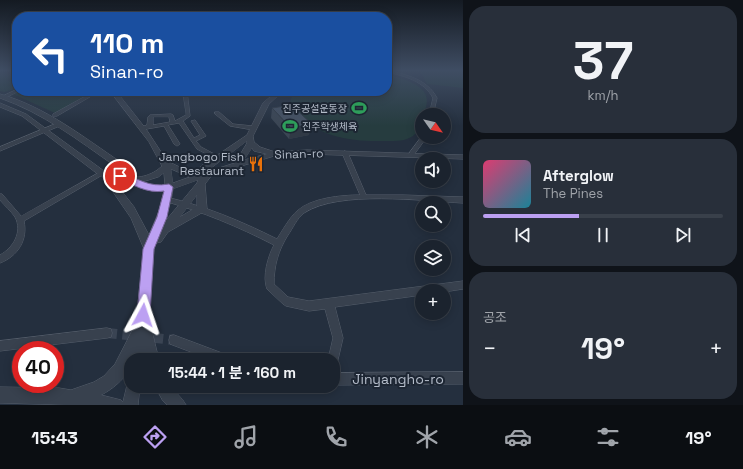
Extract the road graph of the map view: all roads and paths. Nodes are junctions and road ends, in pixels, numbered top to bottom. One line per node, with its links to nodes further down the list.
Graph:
1 (429, 89): 9 (street)
2 (12, 93): 6 (street)
3 (117, 96): 18 (street)
4 (186, 96): 12 (street)
5 (274, 96): 19 (street)
6 (1, 97): 15 (street)
7 (88, 97): 11 (street)
8 (0, 105): 20 (street)
9 (433, 108)
10 (217, 113): 19 (street)
11 (55, 114)
12 (180, 121): 14 (street); 21 (street)
13 (194, 121): 21 (street)
14 (173, 123): 16 (street); 17 (street)
15 (60, 124): 20 (street); 34 (street)
16 (165, 124): 17 (street); 23 (street)
17 (150, 126): 18 (street)
18 (141, 128): 32 (street)
19 (253, 128): 22 (street)
20 (46, 130): 25 (street); 33 (street)
21 (193, 140): 30 (street)
22 (250, 140): 27 (street); 30 (street); 31 (street)
23 (177, 144)
24 (419, 144): 28 (street)
25 (0, 150)
26 (345, 153): 27 (street, Sinan-ro); 28 (street, Sinan-ro); 39 (street)
27 (274, 154): 31 (street, Sinan-ro)
28 (411, 155): 29 (street, Sinan-ro)
29 (463, 157)
30 (218, 158): 35 (street)
31 (238, 164): 35 (street, Sinan-ro)
32 (165, 165): 35 (street); 36 (street); 37 (street)
33 (104, 174): 34 (street); 44 (street); 47 (street)
34 (120, 176): 36 (street)
35 (200, 180): 37 (street); 42 (street); 43 (street)
36 (131, 181): 37 (street)
37 (169, 187): 40 (street)
38 (0, 196): 44 (street)
39 (364, 197): 41 (street); 46 (street)
40 (166, 199): 42 (street); 47 (street)
41 (463, 200)
42 (184, 203): 43 (street); 45 (street)
43 (202, 209): 45 (street); 46 (street)
44 (20, 220): 48 (street)
45 (162, 232): 47 (street)
46 (278, 243): 52 (street)
47 (149, 249): 53 (street)
48 (0, 259)
49 (463, 285): 50 (street)
50 (451, 287)
51 (415, 292): 52 (street)
52 (330, 304): 60 (street)
53 (143, 319): 57 (street); 58 (street); 66 (street)
54 (107, 333): 56 (street)
55 (174, 340): 59 (street)
56 (0, 346)
57 (138, 353)
58 (150, 353)
59 (208, 353)
60 (335, 353)
61 (463, 378): 62 (street, Jinyangho-ro)
62 (340, 379)
63 (132, 393): 68 (street)
64 (166, 393): 69 (street)
65 (0, 395): 66 (street)
66 (72, 397): 67 (street)
67 (116, 405)
68 (130, 405)
69 (178, 405)

